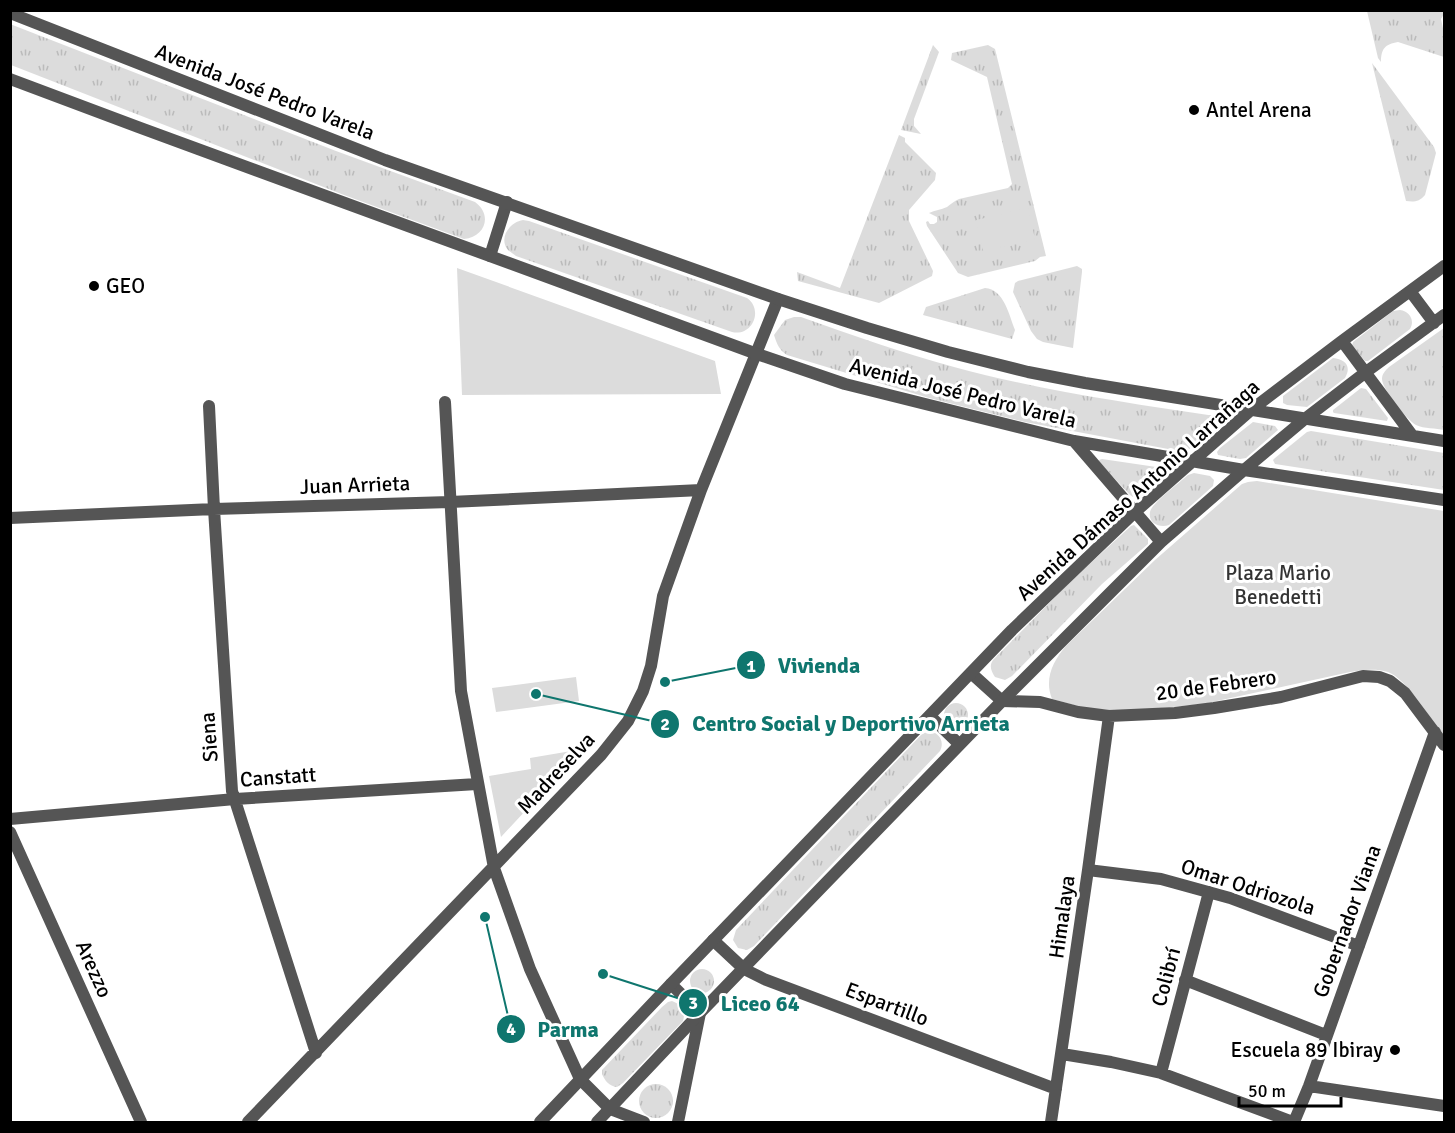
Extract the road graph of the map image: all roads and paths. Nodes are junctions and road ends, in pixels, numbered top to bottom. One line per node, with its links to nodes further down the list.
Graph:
1 (10, 13): 3 (street, Avenida José Pedro Varela)
2 (10, 79): 4 (street, Avenida José Pedro Varela)
3 (507, 202): 4 (street); 7 (street, Avenida José Pedro Varela)
4 (489, 256): 11 (street, Avenida José Pedro Varela)
5 (1444, 266): 6 (street, Avenida Dámaso Antonio Larrañaga)
6 (1410, 291): 9 (street); 10 (street, Avenida Dámaso Antonio Larrañaga)
7 (778, 298): 11 (street, Madreselva); 15 (street, Avenida José Pedro Varela)
8 (1444, 315): 9 (street)
9 (1434, 323): 12 (street)
10 (1342, 341): 12 (street); 15 (street, Avenida Dámaso Antonio Larrañaga)
11 (757, 354): 18 (street, Avenida José Pedro Varela); 22 (street, Madreselva)
12 (1366, 372): 16 (street); 17 (street)
13 (445, 402): 24 (street)
14 (209, 406): 25 (street, Siena)
15 (1251, 410): 16 (street, Avenida José Pedro Varela); 20 (street, Avenida Dámaso Antonio Larrañaga)
16 (1306, 418): 17 (street, Avenida José Pedro Varela); 21 (street)
17 (1412, 435): 19 (street, Avenida José Pedro Varela)
18 (1074, 441): 20 (street, Avenida José Pedro Varela); 26 (street)
19 (1444, 441)
20 (1193, 461): 21 (street, Avenida José Pedro Varela); 26 (street, Avenida Dámaso Antonio Larrañaga)
21 (1244, 470): 23 (street, Avenida José Pedro Varela); 28 (street)
22 (701, 490): 24 (street, Juan Arrieta); 40 (street, Madreselva)
23 (1444, 500)
24 (450, 502): 25 (street, Juan Arrieta); 36 (street)
25 (214, 509): 27 (street, Juan Arrieta); 37 (street, Siena)
26 (1135, 513): 28 (street); 29 (street, Avenida Dámaso Antonio Larrañaga)
27 (10, 518)
28 (1161, 542): 30 (street)
29 (971, 673): 30 (street); 31 (street, Avenida Dámaso Antonio Larrañaga)
30 (1002, 701): 32 (street, 20 de Febrero); 34 (street)
31 (930, 716): 34 (street); 43 (street, Avenida Dámaso Antonio Larrañaga)
32 (1108, 716): 33 (street, 20 de Febrero); 41 (street, Himalaya)
33 (1435, 732): 35 (street, 20 de Febrero); 44 (street, Gobernador Viana)
34 (959, 744): 45 (street)
35 (1444, 745)
36 (477, 784): 37 (street, Canstatt); 40 (street)
37 (235, 799): 38 (street, Canstatt); 50 (street, Siena)
38 (10, 819)
39 (10, 832): 58 (street, Arezzo)
40 (494, 868): 50 (street, Madreselva); 53 (street)
41 (1088, 870): 42 (street, Omar Odriozola); 51 (street, Himalaya)
42 (1209, 892): 44 (street, Omar Odriozola); 46 (street, Colibrí)
43 (713, 940): 45 (street, Espartillo); 47 (street, Avenida Dámaso Antonio Larrañaga)
44 (1359, 946): 49 (street, Gobernador Viana)
45 (744, 969): 48 (street); 55 (street, Espartillo)
46 (1185, 980): 49 (street); 52 (street, Colibrí)
47 (671, 984): 48 (street); 53 (street, Avenida Dámaso Antonio Larrañaga)
48 (700, 1013): 57 (street); 63 (street)
49 (1326, 1035): 54 (street, Gobernador Viana)
50 (316, 1053): 59 (street, Madreselva)
51 (1062, 1054): 52 (street); 55 (street, Himalaya)
52 (1161, 1073): 65 (street)
53 (580, 1079): 57 (street); 60 (street, Avenida Dámaso Antonio Larrañaga)
54 (1309, 1086): 56 (street); 65 (street, Gobernador Viana)
55 (1056, 1089): 64 (street, Himalaya)
56 (1444, 1106)
57 (610, 1109): 61 (street); 62 (street)
58 (141, 1122)
59 (248, 1122)
60 (540, 1122)
61 (597, 1122)
62 (644, 1122)
63 (678, 1122)
64 (1051, 1122)
65 (1294, 1122)

